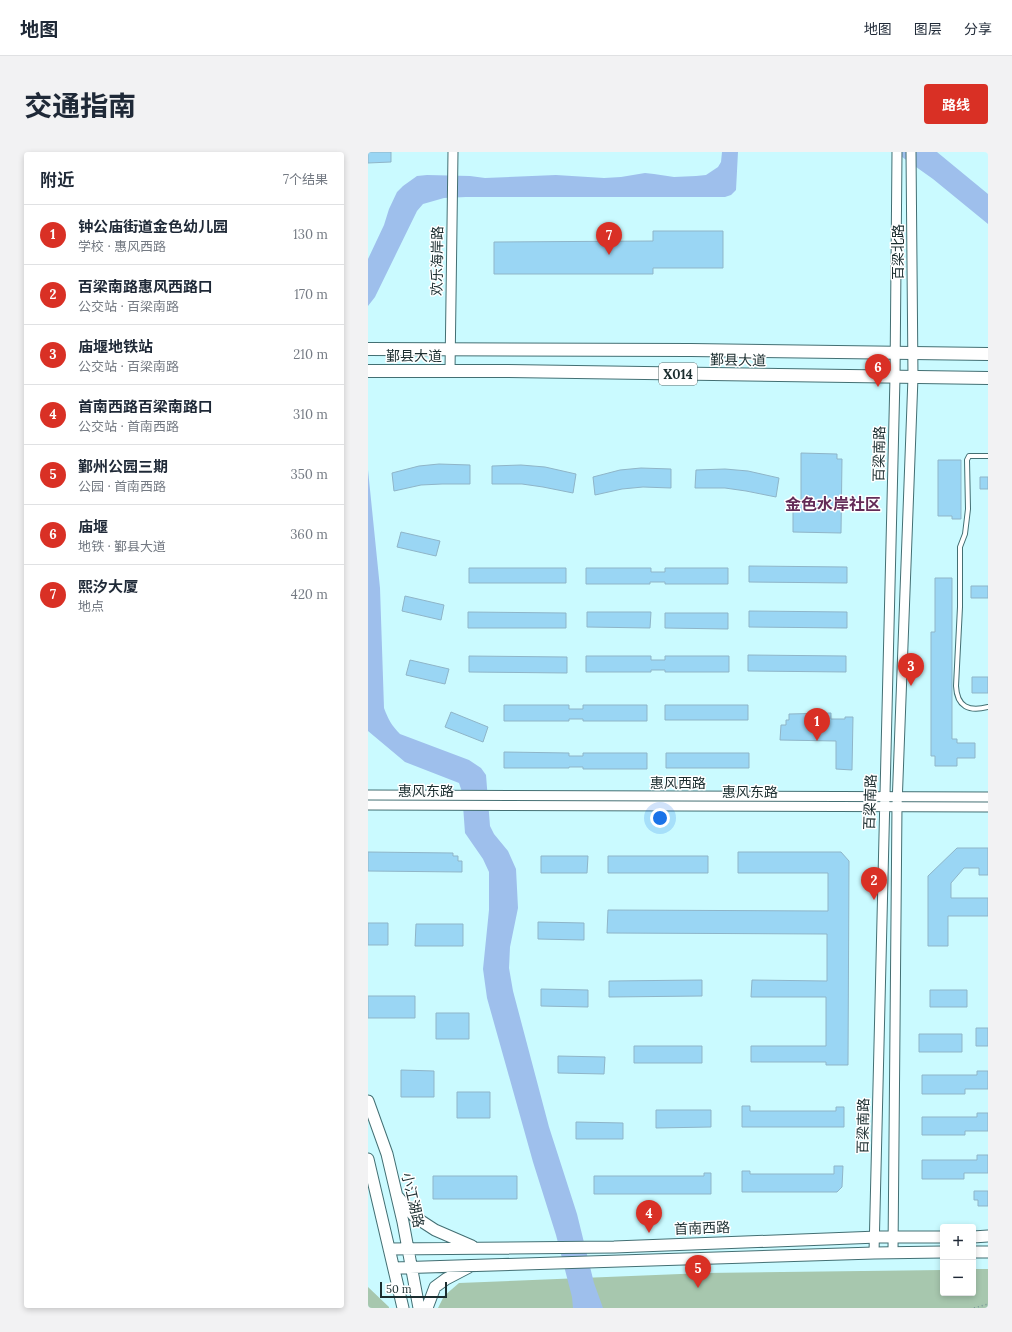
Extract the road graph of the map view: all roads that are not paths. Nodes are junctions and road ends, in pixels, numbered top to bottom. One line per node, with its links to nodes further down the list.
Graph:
1 (453, 152): 5 (street, 欢乐海岸路)
2 (897, 152): 6 (street, 百梁北路)
3 (911, 152): 7 (street, 百梁北路)
4 (368, 349): 5 (main road, 鄞县大道 / X014)
5 (450, 350): 6 (main road, 鄞县大道 / X014); 10 (street, 欢乐海岸路)
6 (895, 352): 7 (main road, 鄞县大道); 11 (street, 百梁南路)
7 (913, 352): 8 (main road, 鄞县大道); 12 (street, 百梁南路)
8 (988, 354)
9 (368, 371): 10 (main road, 鄞县大道 / X014)
10 (450, 371): 11 (main road, 鄞县大道 / X014)
11 (895, 377): 12 (main road, 鄞县大道 / X014); 18 (street, 百梁南路)
12 (913, 377): 13 (main road, 鄞县大道 / X014); 19 (street, 百梁南路)
13 (988, 378)
14 (988, 456): 15 (lane)
15 (988, 707)
16 (368, 795): 18 (street, 惠风西路)
17 (988, 797): 19 (street)
18 (884, 802): 19 (street, 惠风东路); 20 (street, 惠风东路); 27 (street, 百梁南路)
19 (898, 802): 21 (street, 惠风东路); 28 (street, 百梁南路)
20 (368, 805)
21 (988, 807)
22 (368, 1101): 24 (main road, 小江湖路)
23 (368, 1159): 32 (main road)
24 (396, 1195): 30 (main road, 小江湖路); 31 (main road)
25 (976, 1236): 26 (main road)
26 (988, 1236)
27 (874, 1237): 28 (main road, 首南西路); 31 (main road, 首南西路); 37 (street, 百梁南路)
28 (893, 1237): 29 (main road, 首南西路); 33 (street, 百梁南路)
29 (940, 1237)
30 (408, 1248): 31 (main road, 首南西路); 32 (main road, 首南西路); 39 (main road, 小江湖路)
31 (476, 1248)
32 (389, 1249): 40 (main road)
33 (893, 1252): 34 (main road); 37 (main road)
34 (940, 1252)
35 (976, 1252): 36 (main road)
36 (988, 1252)
37 (874, 1253): 38 (main road)
38 (473, 1265): 39 (main road); 43 (main road)
39 (412, 1267): 40 (main road); 42 (main road, 小江湖路)
40 (394, 1268): 41 (main road)
41 (403, 1308)
42 (419, 1308)
43 (427, 1308)

